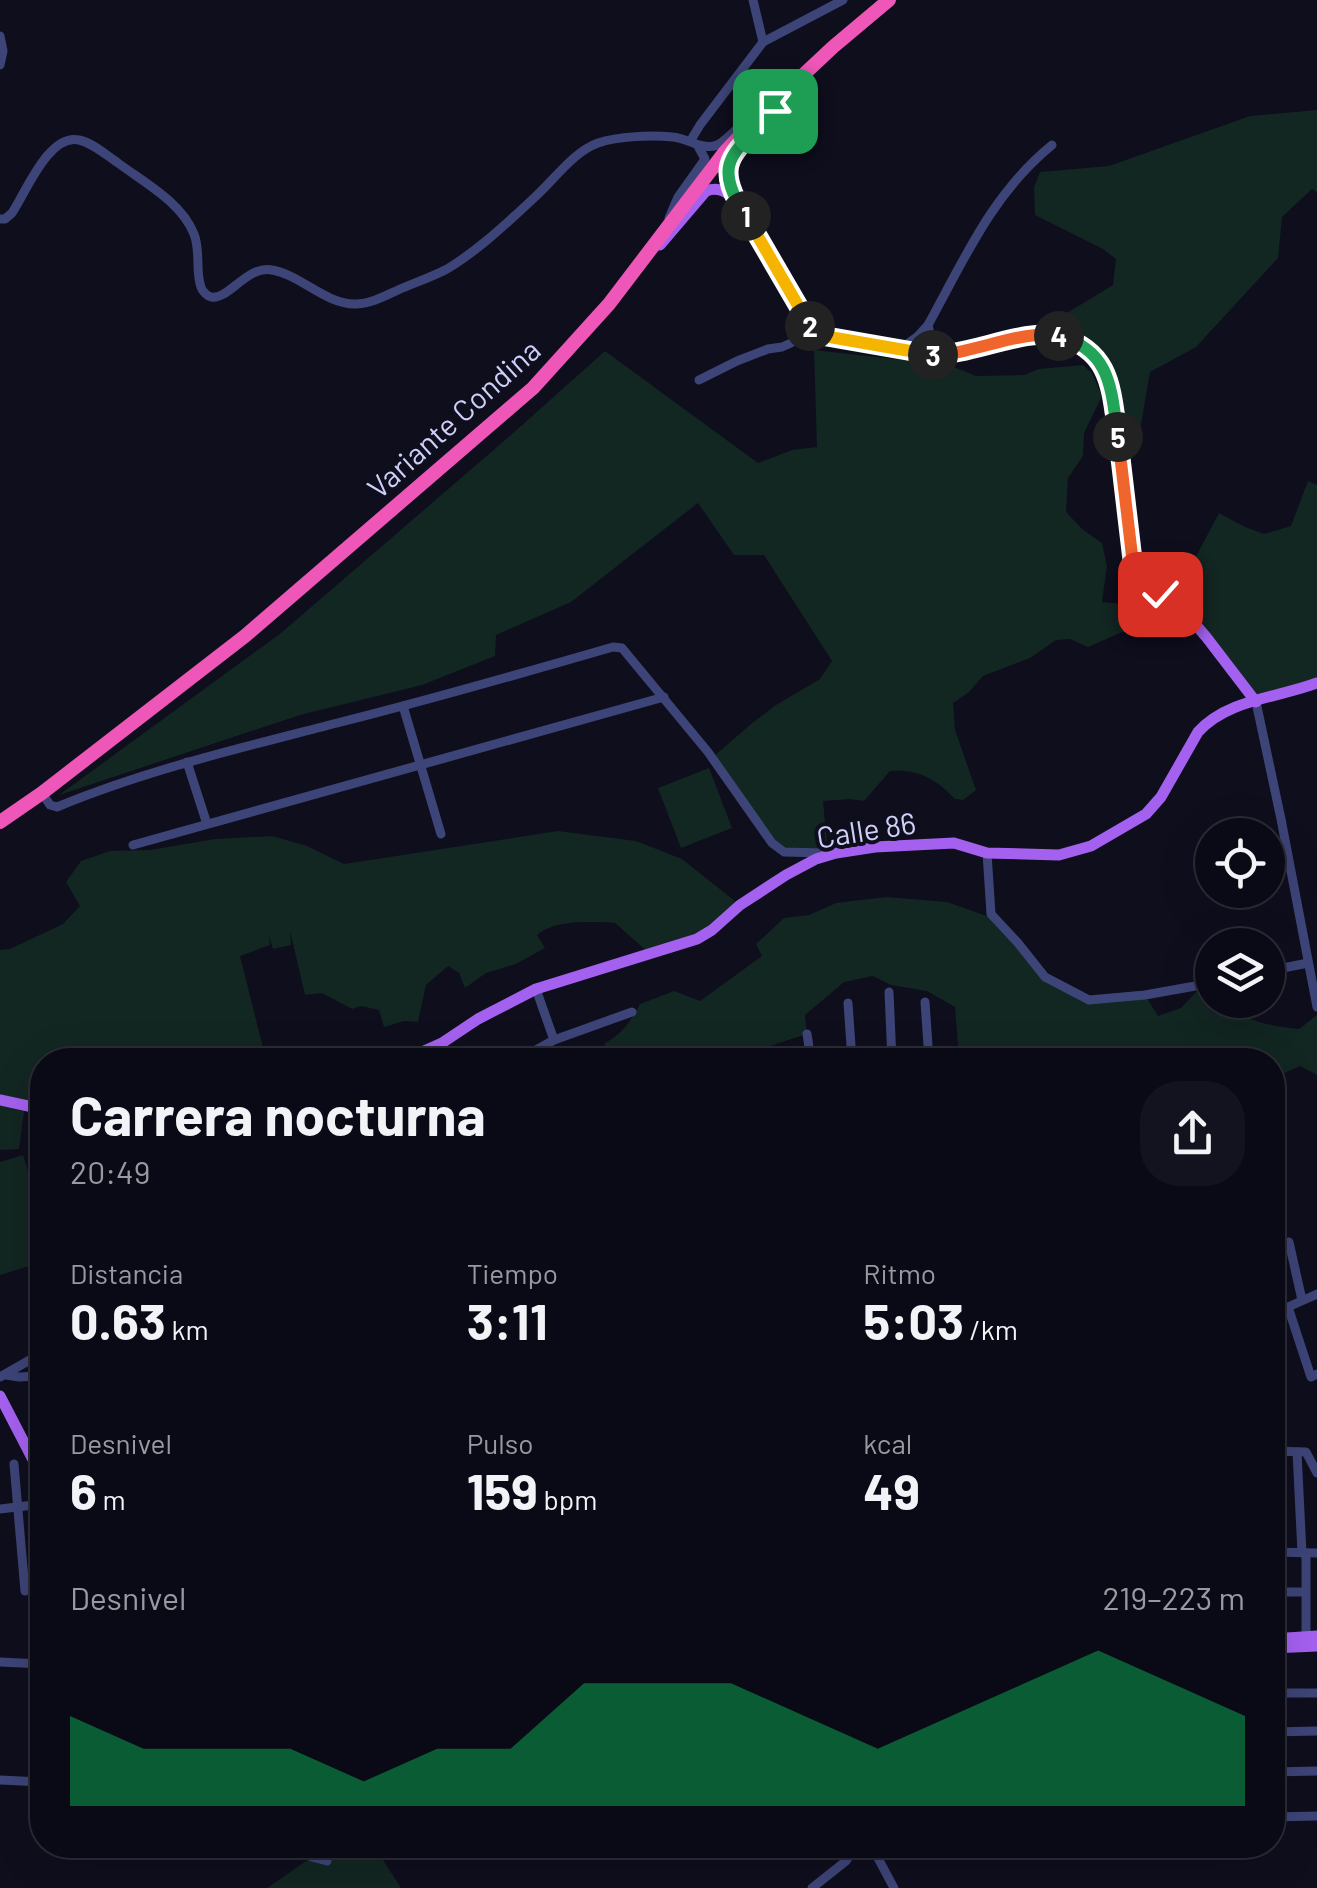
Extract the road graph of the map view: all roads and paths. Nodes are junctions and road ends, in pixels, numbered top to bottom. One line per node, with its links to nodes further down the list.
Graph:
1 (753, 0): 5 (street)
2 (843, 0): 5 (street)
3 (889, 0): 7 (highway, Variante Condina)
4 (0, 36): 6 (street)
5 (762, 42): 8 (street)
6 (0, 65)
7 (782, 96): 8 (street); 10 (main road); 12 (highway, Variante Condina)
8 (694, 142): 11 (street); 12 (street)
9 (1052, 145): 14 (street)
10 (733, 197): 13 (main road); 15 (main road)
11 (0, 219)
12 (664, 232): 13 (highway, Variante Condina)
13 (642, 262): 25 (highway, Variante Condina)
14 (928, 324): 16 (street); 17 (street)
15 (808, 325): 16 (main road); 18 (street)
16 (898, 350): 17 (main road)
17 (939, 355): 21 (main road)
18 (700, 380)
19 (1317, 682): 21 (main road, Calle 86)
20 (664, 697): 22 (street); 24 (street); 30 (street)
21 (1256, 702): 31 (main road, Calle 86); 32 (street)
22 (403, 706): 23 (street); 24 (street)
23 (187, 762): 25 (street); 27 (street)
24 (419, 766): 27 (street); 28 (street)
25 (42, 793): 26 (highway, Variante Condina)
26 (0, 822)
27 (207, 824): 29 (street)
28 (440, 834)
29 (133, 845)
30 (836, 852): 31 (main road, Calle 86); 35 (main road, Calle 86)
31 (987, 853): 34 (street)
32 (1308, 963): 33 (street); 39 (street)
33 (1285, 968)
34 (1195, 986)
35 (536, 989): 42 (street); 43 (main road, Calle 86)
36 (888, 992): 47 (street)
37 (925, 1002): 48 (street)
38 (848, 1004): 46 (street)
39 (1317, 1007)
40 (632, 1012): 42 (street)
41 (808, 1034): 45 (street)
42 (554, 1040): 44 (street)
43 (431, 1048)
44 (540, 1048)
45 (810, 1048)
46 (851, 1048)
47 (891, 1048)
48 (928, 1048)
49 (0, 1100): 50 (main road)
50 (30, 1106)
51 (1290, 1242): 53 (street)
52 (1317, 1294): 53 (street)
53 (1302, 1300): 54 (street)
54 (1288, 1307): 55 (street); 57 (street)
55 (1285, 1309)
56 (30, 1359): 58 (street)
57 (1317, 1374)
58 (2, 1376): 59 (street)
59 (30, 1376)
60 (0, 1396): 63 (main road)
61 (1285, 1452): 62 (street)
62 (1298, 1452): 65 (street); 69 (street)
63 (30, 1454)
64 (14, 1464): 67 (street)
65 (1317, 1474)
66 (30, 1505): 67 (street)
67 (19, 1506): 68 (street); 70 (street)
68 (0, 1508)
69 (1308, 1553): 72 (street)
70 (25, 1591)
71 (1285, 1592): 72 (street)
72 (1305, 1592): 74 (street)
73 (1285, 1639): 74 (main road)
74 (1313, 1640): 75 (main road)
75 (1285, 1645)
76 (0, 1662): 77 (street)
77 (30, 1663)
78 (1285, 1693): 79 (street)
79 (1317, 1693)
80 (1317, 1731): 81 (street)
81 (1285, 1732)
82 (1317, 1770): 83 (street)
83 (1285, 1771)
84 (0, 1780): 85 (street)
85 (30, 1781)
86 (1317, 1816): 87 (street)
87 (1285, 1817)
88 (316, 1858): 91 (street)
89 (848, 1858): 92 (street)
90 (879, 1858): 93 (street)
91 (327, 1861)
92 (812, 1888)
93 (894, 1888)

